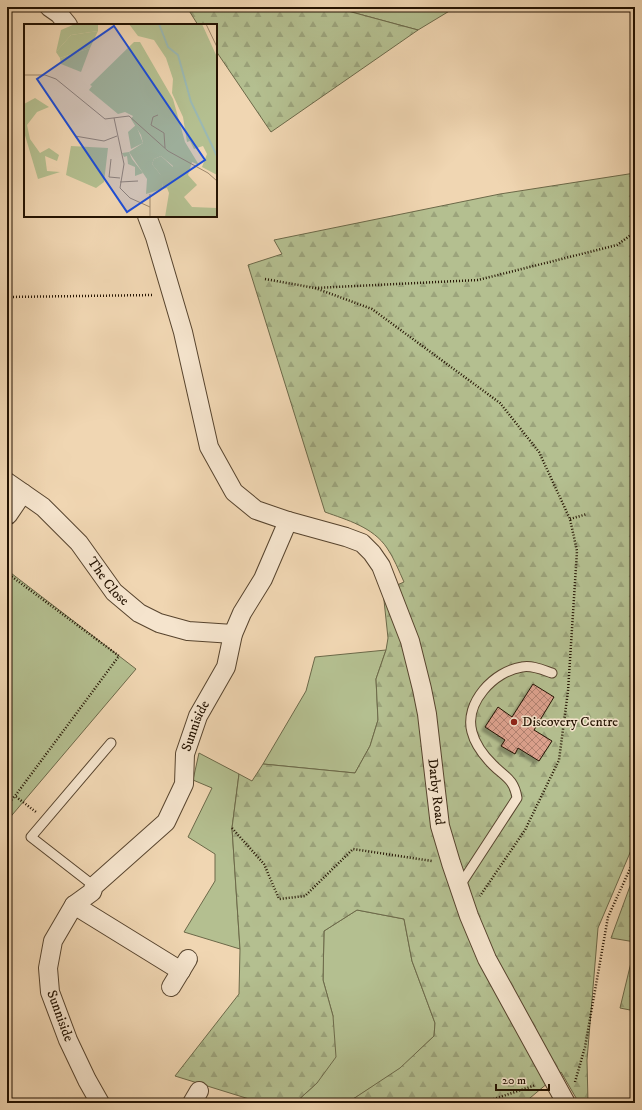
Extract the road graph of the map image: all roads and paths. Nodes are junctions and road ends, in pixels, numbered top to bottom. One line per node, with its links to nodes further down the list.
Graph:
1 (49, 7): 2 (street)
2 (67, 24)
3 (147, 217): 7 (street, Darby Road)
4 (635, 232): 6 (path)
5 (265, 278): 6 (path)
6 (315, 288): 13 (path)
7 (172, 294): 8 (path); 14 (street, Darby Road)
8 (7, 297)
9 (7, 482): 10 (street, The Close)
10 (23, 493): 12 (street); 16 (street, The Close)
11 (587, 514): 13 (path)
12 (8, 515)
13 (570, 519): 28 (path)
14 (288, 522): 16 (street, Sunniside); 24 (street, Darby Road)
15 (7, 573): 19 (path)
16 (233, 634): 25 (street, Sunniside)
17 (552, 673): 26 (lane)
18 (111, 743): 21 (lane)
19 (15, 796): 20 (path); 21 (path)
20 (7, 804)
21 (46, 819): 25 (lane)
22 (232, 828): 24 (path)
23 (635, 858): 31 (path)
24 (451, 863): 26 (street, Darby Road)
25 (94, 886): 27 (street, Sunniside)
26 (459, 886): 28 (street, Darby Road)
27 (74, 905): 29 (street); 32 (street, Sunniside)
28 (468, 913): 30 (street, Darby Road)
29 (171, 987)
30 (553, 1079): 31 (street, Darby Road); 33 (path)
31 (569, 1096)
32 (100, 1103)
33 (482, 1103)

